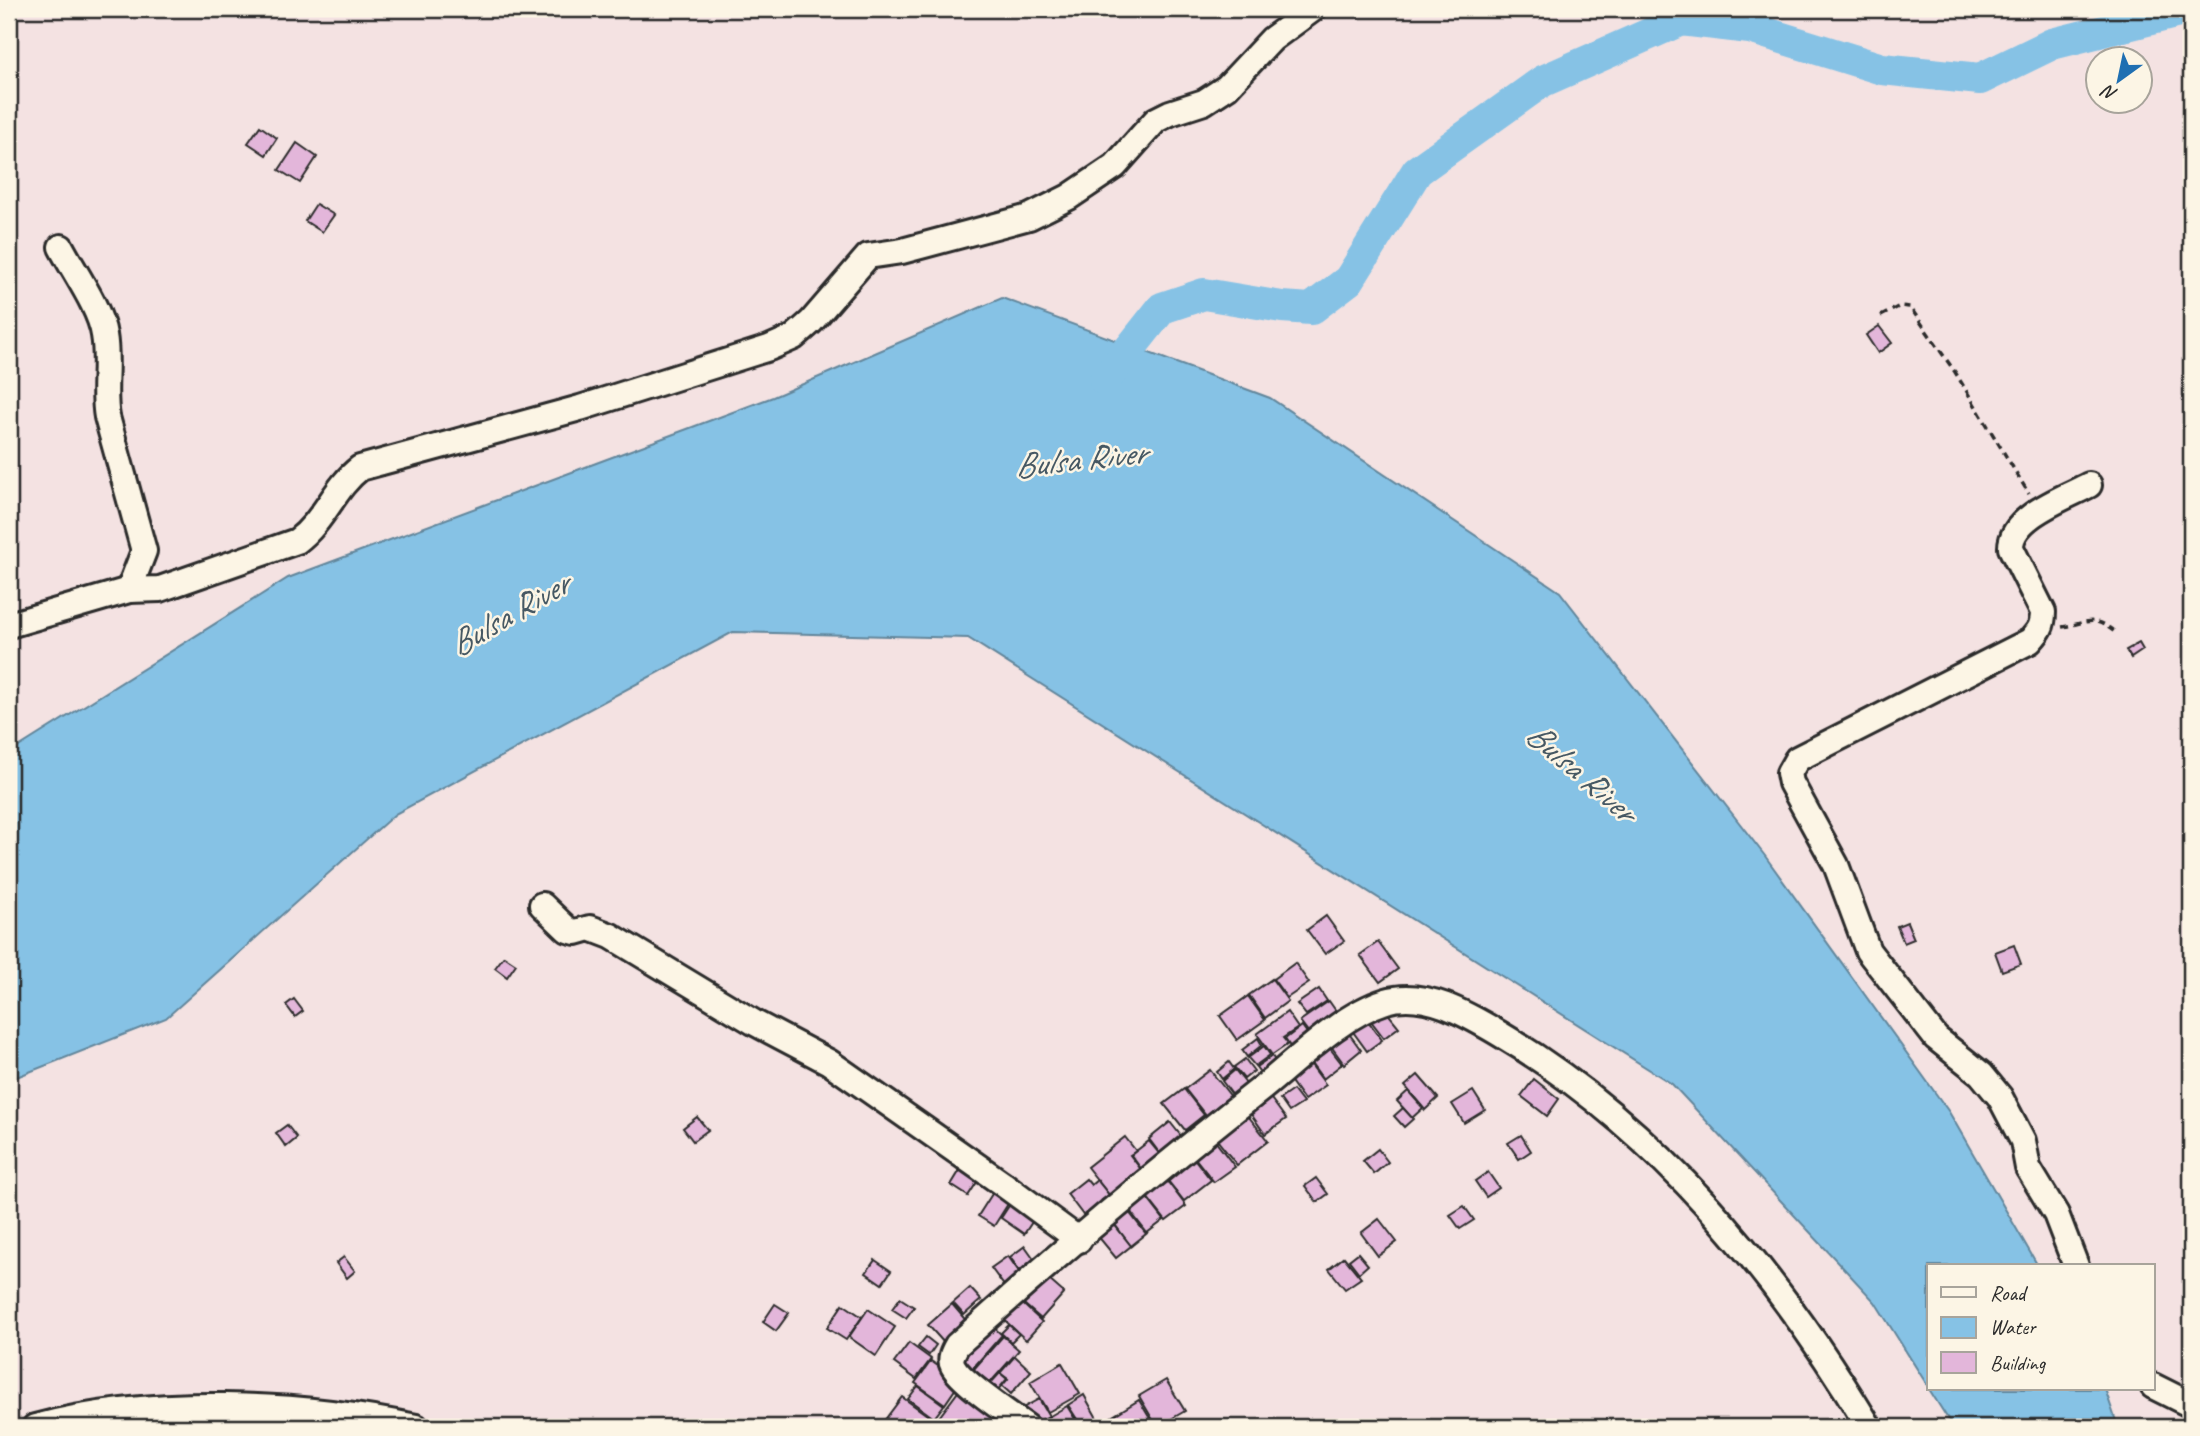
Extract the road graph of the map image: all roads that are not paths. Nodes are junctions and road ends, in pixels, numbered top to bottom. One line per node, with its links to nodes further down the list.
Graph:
1 (1313, 9): 4 (street)
2 (61, 247): 4 (street)
3 (2089, 485): 8 (street)
4 (129, 590): 5 (street)
5 (9, 625)
6 (542, 905): 7 (street)
7 (1079, 1240): 13 (street); 14 (street)
8 (2075, 1264)
9 (2154, 1386): 10 (street)
10 (2191, 1405)
11 (34, 1427): 12 (street)
12 (416, 1427)
13 (1027, 1427)
14 (1869, 1427)

